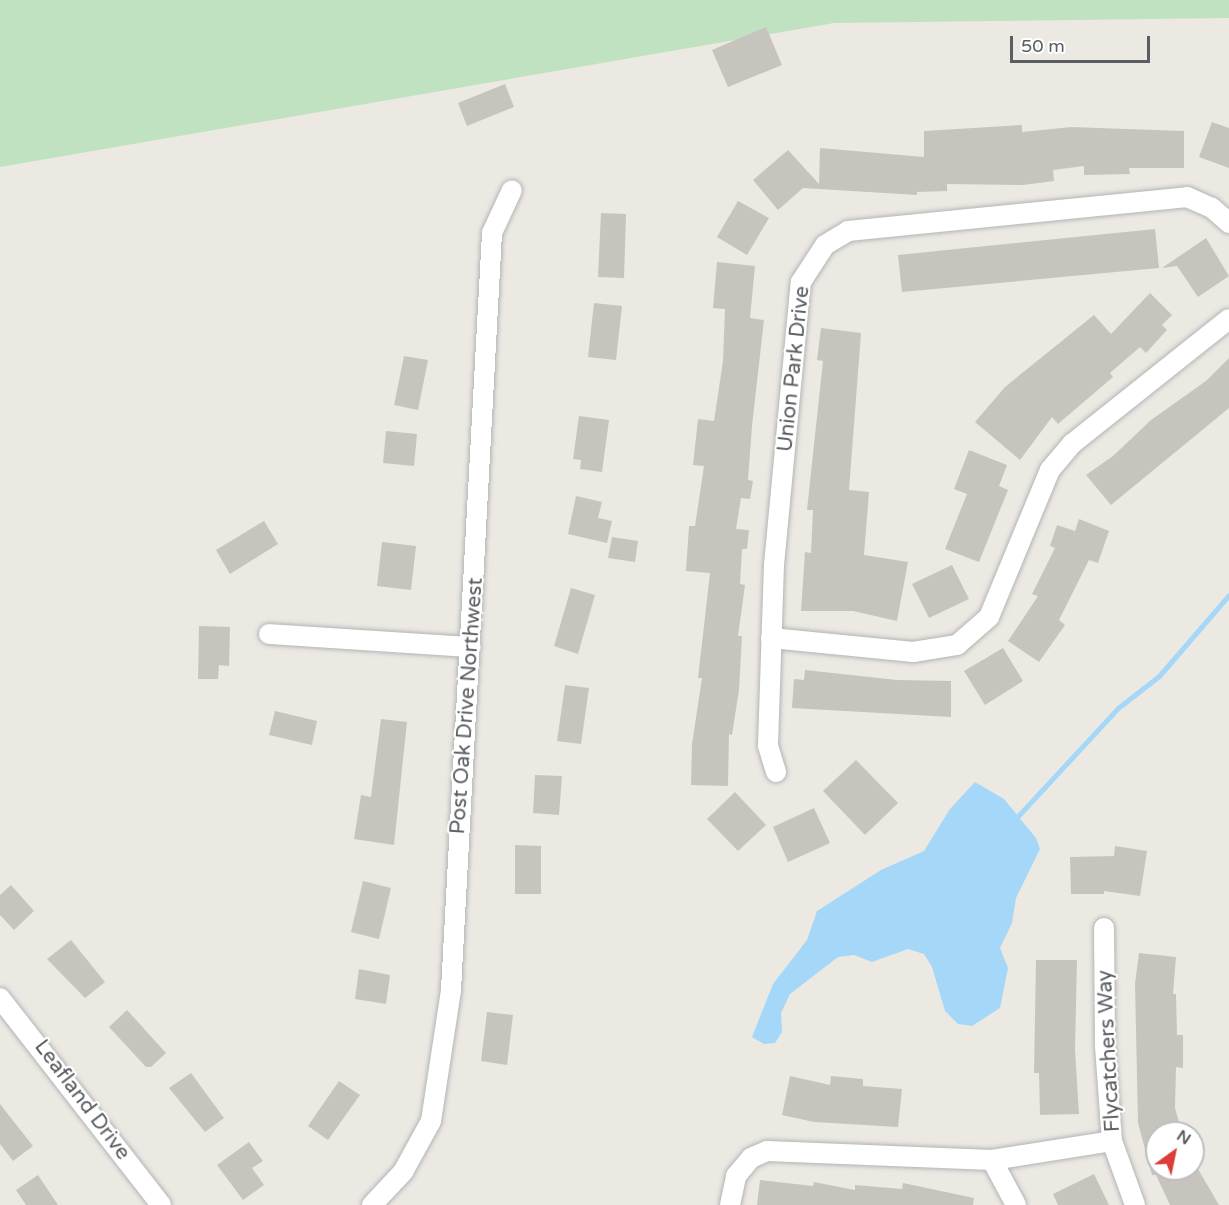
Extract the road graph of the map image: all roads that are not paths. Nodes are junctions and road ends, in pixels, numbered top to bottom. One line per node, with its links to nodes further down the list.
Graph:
1 (512, 190): 6 (street, Post Oak Drive Northwest)
2 (1229, 223): 5 (street, Union Park Drive)
3 (1229, 319): 5 (street)
4 (269, 634): 6 (street)
5 (771, 638): 7 (street, Union Park Drive)
6 (471, 647): 13 (street, Post Oak Drive Northwest)
7 (776, 772)
8 (1104, 928): 10 (street, Flycatchers Way)
9 (0, 998): 12 (street, Leafland Drive)
10 (1112, 1141): 11 (street); 16 (street, Flycatchers Way)
11 (992, 1160): 14 (street); 15 (street)
12 (161, 1205)
13 (372, 1205)
14 (730, 1205)
15 (1016, 1205)
16 (1135, 1205)

